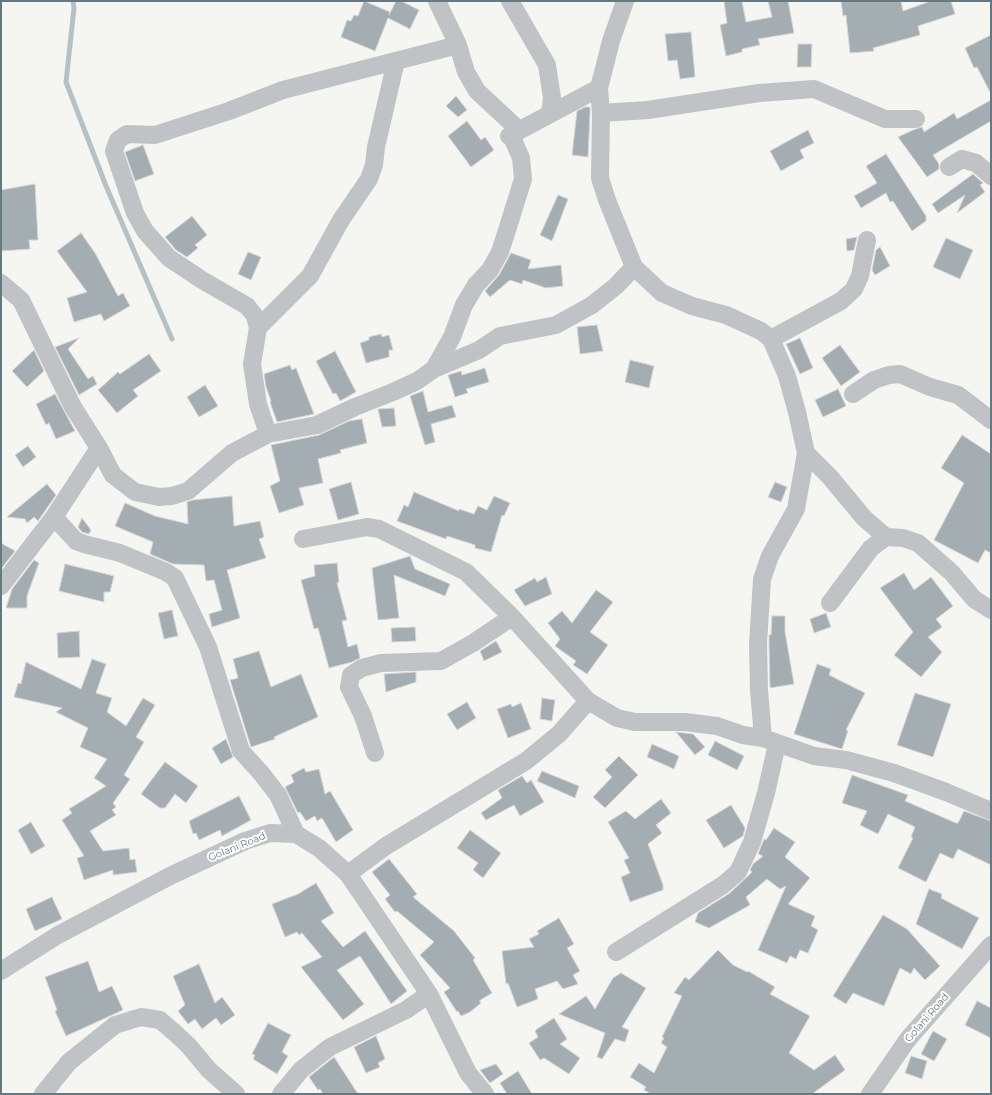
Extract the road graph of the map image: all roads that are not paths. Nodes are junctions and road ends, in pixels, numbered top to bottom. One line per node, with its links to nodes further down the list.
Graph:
1 (437, 1): 4 (street)
2 (510, 1): 8 (street)
3 (625, 1): 6 (street)
4 (458, 46): 5 (street); 10 (street)
5 (396, 61): 16 (street); 16 (street)
6 (598, 88): 7 (street); 8 (street)
7 (601, 113): 9 (street); 14 (street)
8 (550, 114): 10 (street)
9 (916, 119)
10 (510, 136): 18 (street)
11 (949, 167): 12 (street)
12 (991, 176)
13 (868, 240): 17 (street)
14 (634, 267): 17 (street); 18 (street)
15 (1, 283): 22 (street)
16 (258, 328): 21 (street)
17 (770, 339): 23 (street)
18 (434, 369): 21 (street)
19 (853, 394): 20 (street)
20 (991, 420)
21 (268, 434): 22 (street)
22 (99, 448): 24 (street)
23 (806, 453): 25 (street); 32 (street)
24 (54, 518): 27 (street); 35 (street)
25 (886, 537): 28 (street); 29 (street)
26 (304, 539): 30 (street)
27 (1, 586)
28 (830, 603)
29 (991, 610)
30 (512, 618): 31 (street); 33 (street)
31 (588, 701): 32 (street); 36 (street)
32 (770, 741): 34 (street); 38 (street)
33 (375, 753)
34 (991, 811)
35 (296, 834): 36 (street, Golani Road); 39 (street, Golani Road)
36 (348, 874): 40 (street, Golani Road)
37 (991, 946): 45 (street, Golani Road)
38 (616, 952)
39 (1, 971)
40 (428, 994): 43 (street); 44 (street, Golani Road)
41 (43, 1094): 42 (street)
42 (236, 1094)
43 (281, 1094)
44 (485, 1094)
45 (870, 1094)

